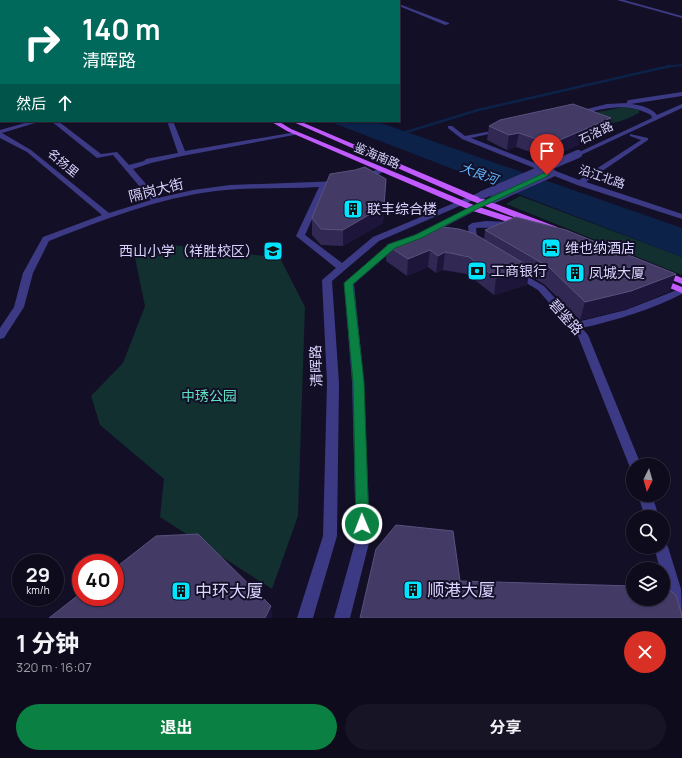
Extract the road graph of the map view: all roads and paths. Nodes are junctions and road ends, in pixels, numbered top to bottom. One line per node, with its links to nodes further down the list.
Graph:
1 (619, 0): 4 (street)
2 (630, 0): 4 (street)
3 (400, 5): 5 (street)
4 (682, 15)
5 (447, 24)
6 (682, 94): 7 (street)
7 (622, 103): 10 (street); 11 (street)
8 (682, 106): 11 (street, 石洛路)
9 (682, 112): 23 (street, 石洛路)
10 (572, 114)
11 (655, 119): 26 (street, 石洛路)
12 (4, 122): 20 (street)
13 (35, 122): 20 (street)
14 (55, 122): 27 (street)
15 (170, 122): 25 (street)
16 (275, 122): 28 (main road, 鉴海南路)
17 (296, 122): 31 (main road, 鉴海南路)
18 (450, 127): 24 (street, 沿江北路)
19 (510, 128): 24 (street)
20 (10, 129): 21 (street)
21 (0, 133): 33 (street, 名扬里)
22 (294, 133): 25 (street)
23 (632, 135): 26 (street, 石洛路); 29 (street)
24 (464, 138): 29 (street, 沿江北路)
25 (182, 154): 27 (street)
26 (583, 155): 31 (street, 石洛路, bridge); 31 (street, 石洛路, bridge)
27 (128, 168): 32 (street)
28 (383, 170): 30 (street, 隔岗大街); 31 (main road, 鉴海南路)
29 (580, 183): 34 (street, 沿江北路)
30 (324, 185): 32 (street, 隔岗大街); 41 (street)
31 (478, 201): 36 (main road); 36 (main road); 37 (street); 41 (street, 清晖路)
32 (156, 202): 33 (street, 隔岗大街)
33 (108, 216): 45 (street, 隔岗大街)
34 (682, 217)
35 (453, 230): 37 (street)
36 (543, 232): 39 (street)
37 (421, 235): 38 (street); 50 (street)
38 (438, 237)
39 (462, 241)
40 (507, 267): 44 (street, 碧鉴路)
41 (342, 268): 49 (street, 清晖路)
42 (653, 274): 43 (main road)
43 (682, 287): 44 (street)
44 (575, 326): 46 (street, 碧鉴路)
45 (0, 336)
46 (632, 458)
47 (664, 554): 48 (street)
48 (678, 592): 51 (street)
49 (305, 618)
50 (342, 618)
51 (678, 618)

